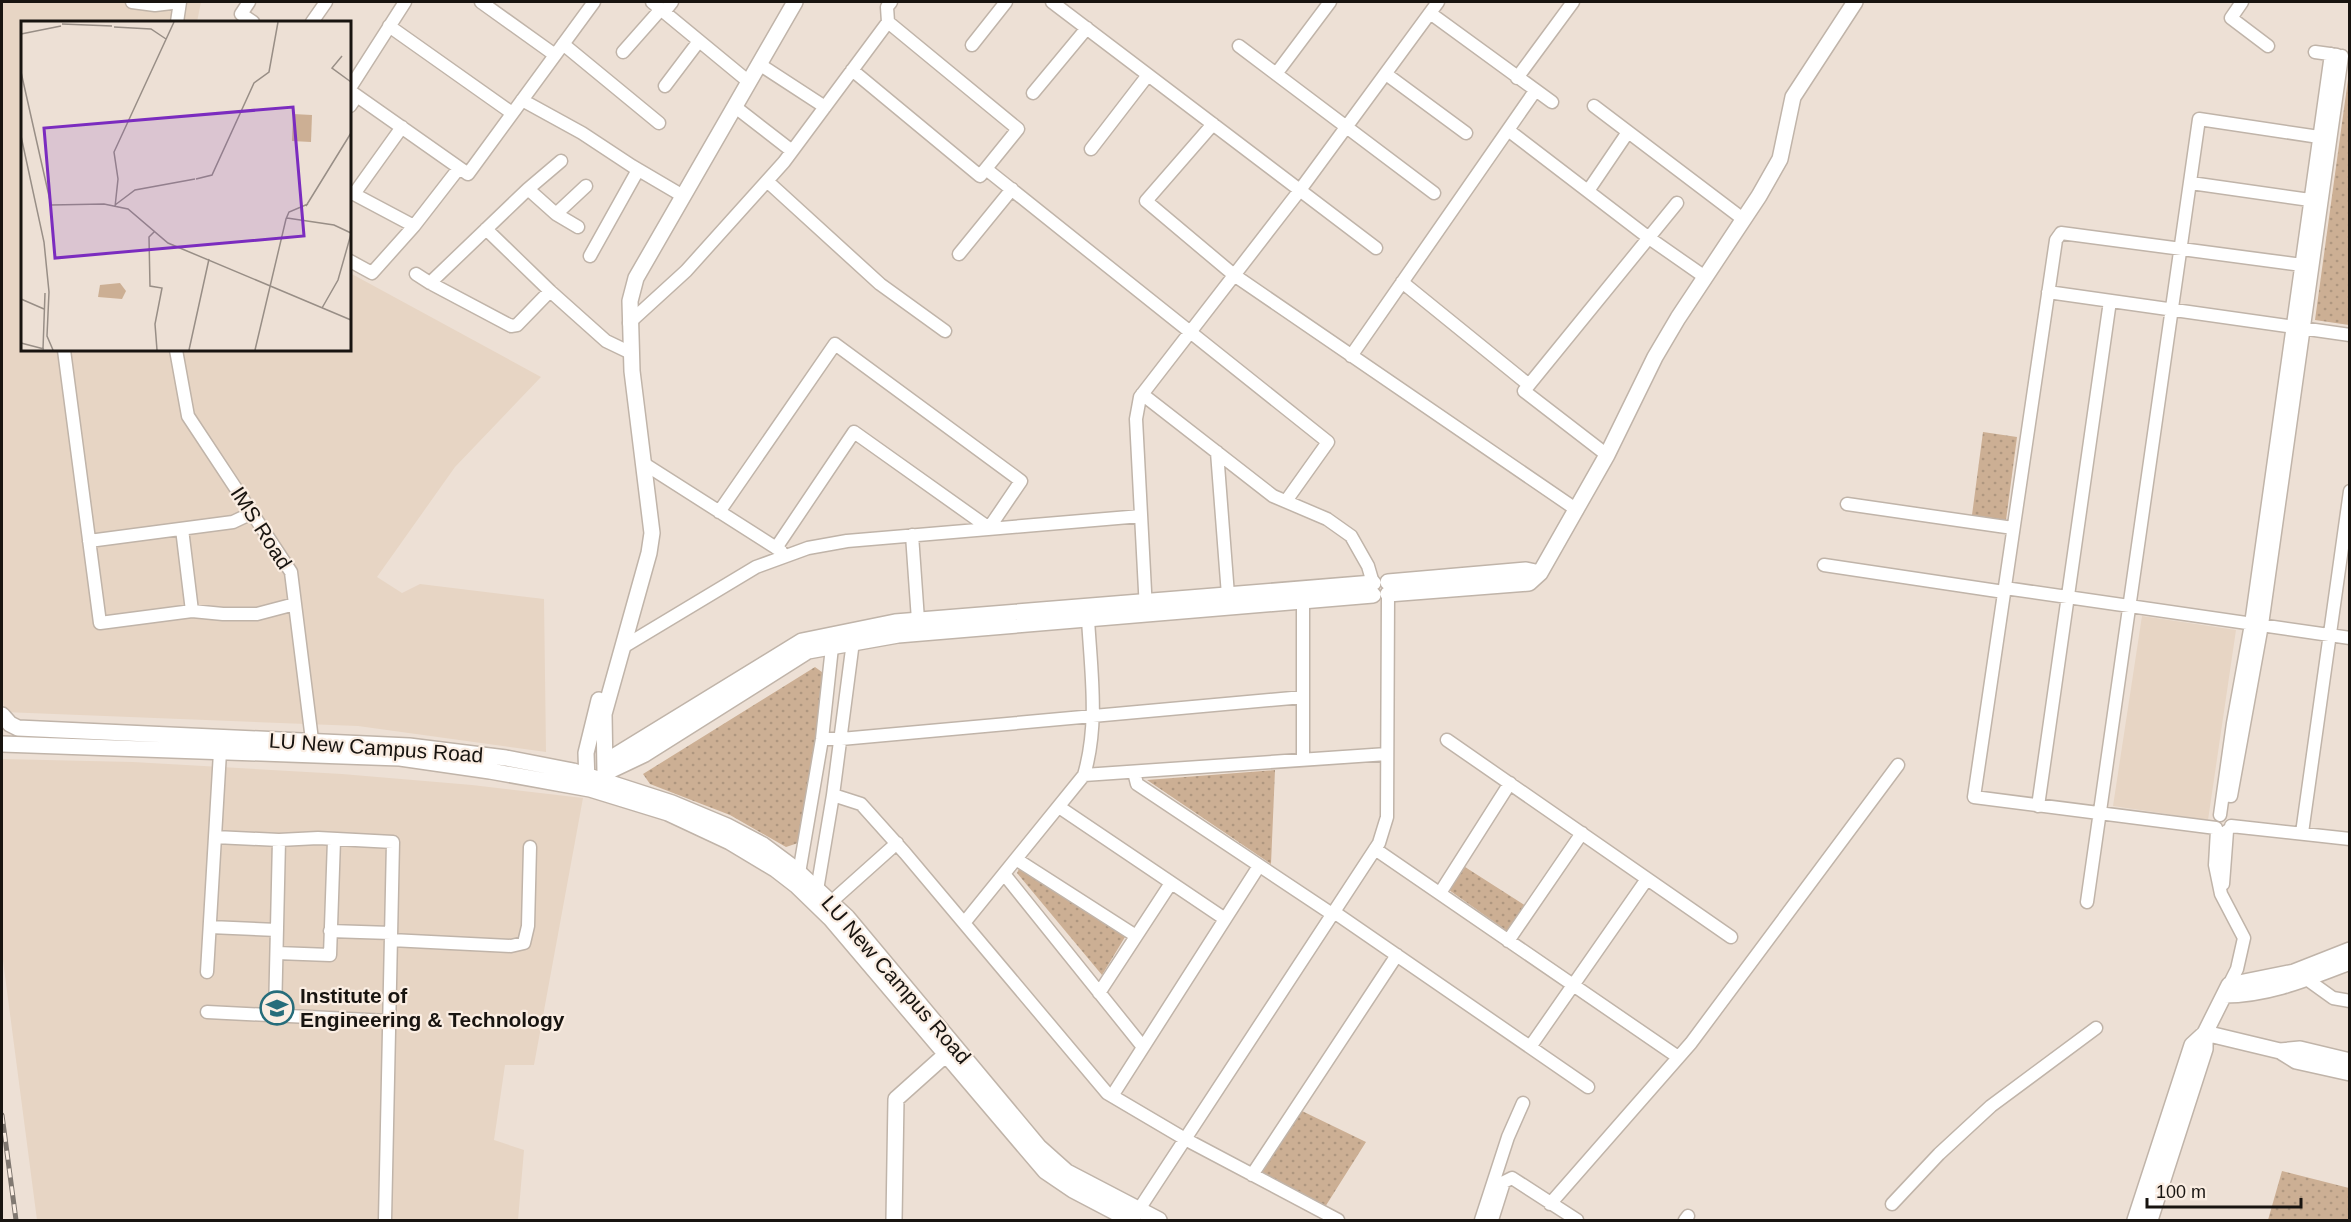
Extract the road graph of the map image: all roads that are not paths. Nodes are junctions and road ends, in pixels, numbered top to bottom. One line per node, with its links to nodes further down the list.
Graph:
1 (132, 2): 2 (street)
2 (180, 2): 20 (street)
3 (249, 2): 21 (street)
4 (326, 2): 22 (street)
5 (405, 2): 24 (street)
6 (481, 2): 33 (street)
7 (594, 2): 27 (street)
8 (672, 2): 19 (street)
9 (785, 2): 41 (street)
10 (795, 2): 35 (street)
11 (891, 2): 23 (street)
12 (1006, 2): 28 (street)
13 (1052, 2): 25 (street)
14 (1330, 2): 37 (street)
15 (1573, 2): 40 (street)
16 (1855, 2): 79 (street)
17 (2242, 2): 30 (street)
18 (1433, 6): 38 (street); 40 (street)
19 (659, 7): 26 (street); 31 (street)
20 (177, 21)
21 (252, 21)
22 (313, 21)
23 (888, 22): 36 (street); 64 (street)
24 (389, 26): 45 (street); 51 (street)
25 (1087, 28): 39 (street); 44 (street)
26 (699, 41): 41 (street); 42 (street)
27 (563, 44): 33 (street); 52 (street)
28 (972, 45)
29 (1239, 46): 37 (street)
30 (2268, 46)
31 (623, 52)
32 (2315, 52): 34 (street)
33 (555, 55): 46 (street)
34 (2341, 56): 59 (street); 100 (street)
35 (759, 64): 41 (street); 50 (street)
36 (852, 70): 50 (street); 64 (street)
37 (1276, 74): 54 (street)
38 (1386, 74): 54 (street); 58 (street)
39 (1148, 75): 53 (street); 60 (street)
40 (1517, 78): 43 (street)
41 (745, 79): 48 (street); 75 (street)
42 (664, 86)
43 (1535, 91): 47 (street); 56 (street)
44 (1033, 93)
45 (351, 95): 55 (street)
46 (522, 100): 51 (street); 65 (street)
47 (1552, 102)
48 (735, 106): 61 (street); 75 (street)
49 (1594, 106): 57 (street)
50 (825, 107): 61 (street)
51 (512, 113): 63 (street)
52 (659, 123)
53 (1213, 124): 71 (street); 91 (street)
54 (1347, 126): 71 (street); 74 (street)
55 (402, 127): 63 (street); 73 (street)
56 (1508, 130): 72 (street); 93 (street)
57 (1628, 132): 72 (street); 79 (street)
58 (1466, 134)
59 (2319, 136): 67 (street); 76 (street)
60 (1091, 149)
61 (792, 151): 66 (street)
62 (561, 161): 69 (street)
63 (459, 168): 80 (street)
64 (986, 169): 70 (street)
65 (639, 170): 75 (street); 87 (street)
66 (767, 181): 99 (street); 101 (street)
67 (2191, 183): 76 (street); 85 (street)
68 (586, 186): 78 (street)
69 (528, 189): 78 (street); 82 (street)
70 (1012, 189): 86 (street); 102 (street)
71 (1300, 190): 84 (street); 91 (street)
72 (1588, 191): 83 (street)
73 (352, 193): 80 (street)
74 (1434, 193)
75 (679, 194): 99 (street); 106 (street)
76 (2310, 200): 89 (street)
77 (1677, 203): 83 (street)
78 (556, 214): 81 (street)
79 (1743, 219): 92 (street)
80 (414, 226): 88 (street)
81 (578, 226)
82 (486, 229): 94 (street); 95 (street)
83 (1649, 238): 92 (street); 108 (street)
84 (1376, 248)
85 (2182, 249): 89 (street); 96 (street); 98 (street)
86 (959, 254)
87 (590, 256)
88 (351, 262)
89 (2301, 265): 100 (street)
90 (416, 274): 94 (street)
91 (1234, 275): 102 (street); 107 (street)
92 (1705, 277): 112 (street)
93 (1402, 282): 107 (street); 108 (street)
94 (430, 283): 95 (street)
95 (550, 291): 106 (street)
96 (2048, 292): 97 (street); 122 (street)
97 (2110, 301): 98 (street); 133 (street)
98 (2173, 310): 100 (street); 136 (street)
99 (629, 323): 106 (street)
100 (2298, 327): 103 (street); 141 (street)
101 (945, 331)
102 (1191, 331): 109 (street); 115 (street)
103 (2349, 335)
104 (64, 351): 125 (street)
105 (176, 351): 119 (street, IMS Road)
106 (626, 351): 110 (street)
107 (1351, 356): 117 (street)
108 (1529, 385): 112 (street)
109 (1142, 393): 111 (street); 120 (street)
110 (634, 420): 113 (street); 127 (street)
111 (1217, 452): 115 (street); 132 (street)
112 (1607, 455): 117 (street)
113 (643, 463): 118 (street); 127 (street)
114 (2349, 491): 142 (street)
115 (1286, 501): 130 (street)
116 (1847, 504): 122 (street)
117 (1577, 510): 130 (street)
118 (719, 512): 121 (street); 126 (street)
119 (252, 513): 123 (street); 135 (street, IMS Road)
120 (1141, 516): 121 (street); 137 (street)
121 (989, 528): 124 (street); 126 (street)
122 (2013, 528): 131 (street)
123 (182, 529): 125 (street); 138 (street)
124 (912, 535): 128 (street); 140 (street)
125 (89, 541): 138 (street)
126 (776, 548): 128 (street)
127 (644, 555): 146 (street); 150 (street)
128 (787, 555): 146 (street)
129 (1824, 565): 131 (street)
130 (1380, 588): 132 (street); 134 (street); 157 (street)
131 (2004, 590): 133 (street); 165 (street)
132 (1228, 595): 137 (street)
133 (2068, 597): 136 (street); 165 (street)
134 (1303, 601): 137 (street); 147 (street)
135 (295, 604): 138 (street); 155 (street, IMS Road)
136 (2130, 606): 141 (street); 167 (street)
137 (1146, 608): 139 (street); 140 (street)
138 (192, 611)
139 (1088, 619): 143 (street); 148 (street)
140 (918, 620): 143 (street)
141 (2256, 625): 142 (street); 168 (street)
142 (2329, 635): 144 (street); 170 (street)
143 (853, 637): 145 (street); 152 (street)
144 (2349, 638)
145 (833, 641): 151 (street); 162 (street)
146 (623, 647): 150 (street)
147 (1303, 697): 148 (street); 158 (street)
148 (1094, 715): 152 (street); 161 (street)
149 (2, 716): 155 (street, LU New Campus Road)
150 (597, 733): 162 (street); 162 (street)
151 (822, 739): 152 (street); 182 (street)
152 (841, 739): 164 (street)
153 (1447, 740): 163 (street)
154 (2, 744): 156 (street, LU New Campus Road)
155 (313, 749): 156 (street, LU New Campus Road); 162 (street, LU New Campus Road)
156 (220, 752): 171 (street)
157 (1387, 754): 158 (street); 177 (street)
158 (1303, 760): 160 (street)
159 (1898, 765): 217 (street)
160 (1134, 772): 161 (street); 179 (street)
161 (1084, 776): 166 (street)
162 (598, 778): 182 (street, LU New Campus Road)
163 (1510, 783): 169 (street); 184 (street)
164 (833, 795): 175 (street); 185 (street)
165 (2038, 806): 167 (street)
166 (1059, 807): 178 (street); 183 (street)
167 (2100, 815): 168 (street); 187 (street)
168 (2223, 824): 170 (street); 205 (street)
169 (1582, 833): 181 (street); 197 (street)
170 (2302, 833): 172 (street)
171 (215, 837): 173 (street); 191 (street)
172 (2349, 839)
173 (279, 840): 174 (street); 192 (street)
174 (333, 840): 193 (street); 194 (street)
175 (897, 843): 186 (street); 190 (street)
176 (530, 847): 194 (street)
177 (1375, 849): 184 (street); 188 (street)
178 (1016, 859): 180 (street); 195 (street)
179 (1259, 866): 188 (street); 189 (street)
180 (1004, 874): 190 (street); 206 (street)
181 (1647, 879): 196 (street); 204 (street)
182 (798, 880): 185 (street, LU New Campus Road)
183 (1171, 883): 189 (street); 195 (street)
184 (1440, 893): 197 (street)
185 (816, 896): 186 (street, LU New Campus Road); 215 (street, LU New Campus Road)
186 (831, 902): 215 (street, LU New Campus Road)
187 (2087, 902)
188 (1333, 913): 200 (street); 223 (street)
189 (1225, 919): 213 (street)
190 (964, 923): 221 (street)
191 (210, 927): 192 (street); 202 (street)
192 (277, 930): 199 (street)
193 (330, 931): 194 (street); 199 (street)
194 (391, 936): 210 (street)
195 (1136, 936): 206 (street)
196 (1731, 937)
197 (1508, 940): 204 (street)
198 (2349, 950): 203 (street)
199 (277, 954): 209 (street)
200 (1397, 955): 214 (street); 224 (street)
201 (2349, 962): 203 (street)
202 (207, 972)
203 (2301, 975): 205 (street); 207 (street)
204 (1573, 985): 214 (street); 217 (street)
205 (2227, 990): 212 (street)
206 (1099, 993): 213 (street)
207 (2349, 1001)
208 (207, 1012): 209 (street)
209 (275, 1015): 210 (street)
210 (389, 1021): 228 (street)
211 (2096, 1028): 226 (street)
212 (2205, 1033): 216 (street); 235 (street); 236 (street)
213 (1143, 1047): 221 (street)
214 (1530, 1047): 220 (street)
215 (950, 1051): 227 (street, LU New Campus Road); 229 (street)
216 (2280, 1051): 218 (street); 219 (street)
217 (1678, 1057): 225 (street)
218 (2349, 1061)
219 (2349, 1073)
220 (1588, 1087)
221 (1112, 1096): 223 (street)
222 (1523, 1102): 232 (street)
223 (1185, 1139): 224 (street); 227 (street)
224 (1252, 1175): 231 (street)
225 (1550, 1204): 233 (street); 234 (street)
226 (1892, 1204)
227 (1133, 1217): 230 (street, LU New Campus Road)
228 (385, 1221)
229 (894, 1221)
230 (1159, 1221)
231 (1338, 1221)
232 (1481, 1221)
233 (1492, 1221)
234 (1577, 1221)
235 (2135, 1221)
236 (2150, 1221)

